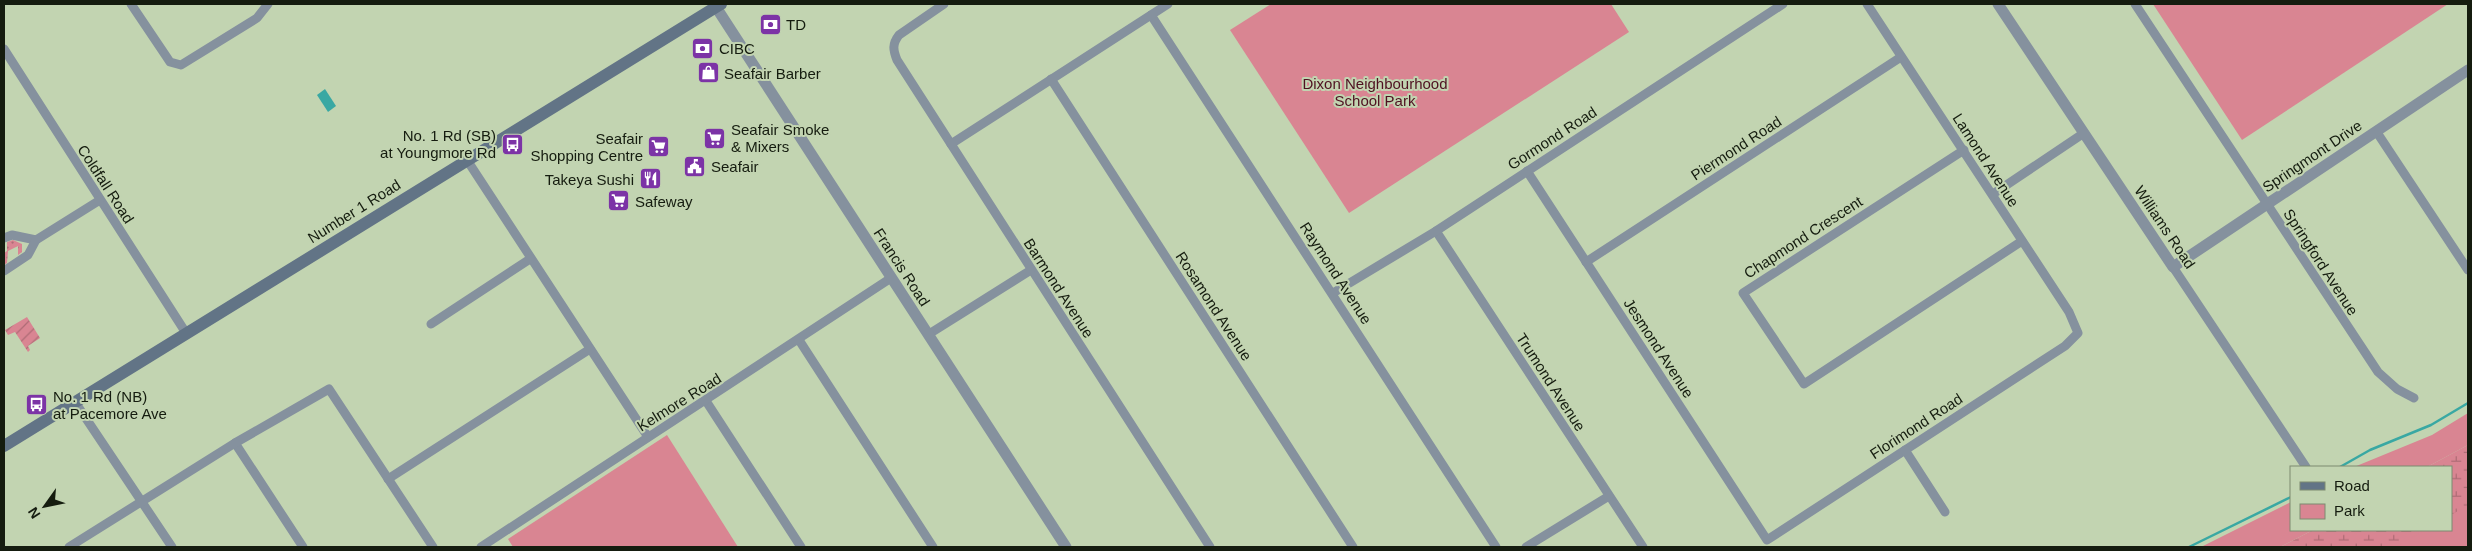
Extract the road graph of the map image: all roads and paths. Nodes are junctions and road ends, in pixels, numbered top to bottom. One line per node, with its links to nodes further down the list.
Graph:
1 (131, 4): 2 (street)
2 (268, 4)
3 (944, 4): 18 (street, Barmond Avenue)
4 (1168, 4): 10 (street)
5 (1783, 4): 21 (street, Gormond Road)
6 (1867, 4): 12 (street, Lamond Avenue)
7 (1998, 4): 17 (street, Williams Road)
8 (2135, 4): 24 (street, Springford Avenue)
9 (716, 5): 20 (main road, Number 1 Road); 35 (street, Francis Road)
10 (1151, 15): 15 (street); 36 (street, Raymond Avenue)
11 (4, 49): 13 (street, Coldfall Road)
12 (1901, 57): 19 (street, Lamond Avenue); 30 (street, Piermond Road)
13 (7, 62): 23 (street, Coldfall Road)
14 (2468, 70): 16 (street, Springmont Drive)
15 (1051, 79): 18 (street); 65 (street, Rosamond Avenue)
16 (2376, 131): 24 (street, Springmont Drive); 33 (street)
17 (2084, 133): 22 (street); 31 (street, Williams Road)
18 (951, 144): 32 (street, Barmond Avenue)
19 (1964, 150): 22 (street, Lamond Avenue); 28 (street, Chapmond Crescent)
20 (467, 160): 29 (street); 39 (main road, Number 1 Road)
21 (1527, 171): 25 (street, Gormond Road); 30 (street, Jesmond Avenue)
22 (1993, 194): 28 (street, Lamond Avenue)
23 (100, 200): 27 (street); 39 (street, Coldfall Road)
24 (2268, 205): 31 (street, Springmont Drive); 43 (street, Springford Avenue)
25 (1436, 231): 36 (street, Gormond Road); 52 (street, Trumond Avenue)
26 (4, 238): 27 (street)
27 (36, 240): 34 (street)
28 (2022, 241): 38 (street, Lamond Avenue)
29 (530, 259): 37 (street); 42 (street)
30 (1586, 262): 55 (street, Jesmond Avenue)
31 (2173, 267): 50 (street, Williams Road)
32 (1031, 270): 40 (street); 64 (street, Barmond Avenue)
33 (2468, 270)
34 (4, 271)
35 (891, 278): 40 (street, Francis Road); 41 (street, Kelmore Road)
36 (1334, 294): 66 (street, Raymond Avenue)
37 (431, 324)
38 (2078, 333): 49 (street, Florimond Road)
39 (186, 334): 45 (main road, Number 1 Road)
40 (929, 334): 63 (street, Francis Road)
41 (799, 340): 44 (street, Kelmore Road); 62 (street)
42 (590, 349): 46 (street); 51 (street)
43 (2414, 398)
44 (706, 401): 46 (street, Kelmore Road); 61 (street)
45 (75, 402): 48 (main road, Number 1 Road); 53 (street)
46 (648, 437): 60 (street, Kelmore Road)
47 (236, 443): 51 (street); 53 (street); 58 (street)
48 (4, 446)
49 (1905, 450): 54 (street); 55 (street, Florimond Road)
50 (2305, 466)
51 (388, 479): 59 (street)
52 (1609, 496): 67 (street); 68 (street, Trumond Avenue)
53 (142, 502): 56 (street); 57 (street)
54 (1945, 512)
55 (1767, 540)
56 (69, 547)
57 (172, 547)
58 (303, 547)
59 (433, 547)
60 (481, 547)
61 (801, 547)
62 (933, 547)
63 (1066, 547)
64 (1210, 547)
65 (1353, 547)
66 (1496, 547)
67 (1526, 547)
68 (1643, 547)

